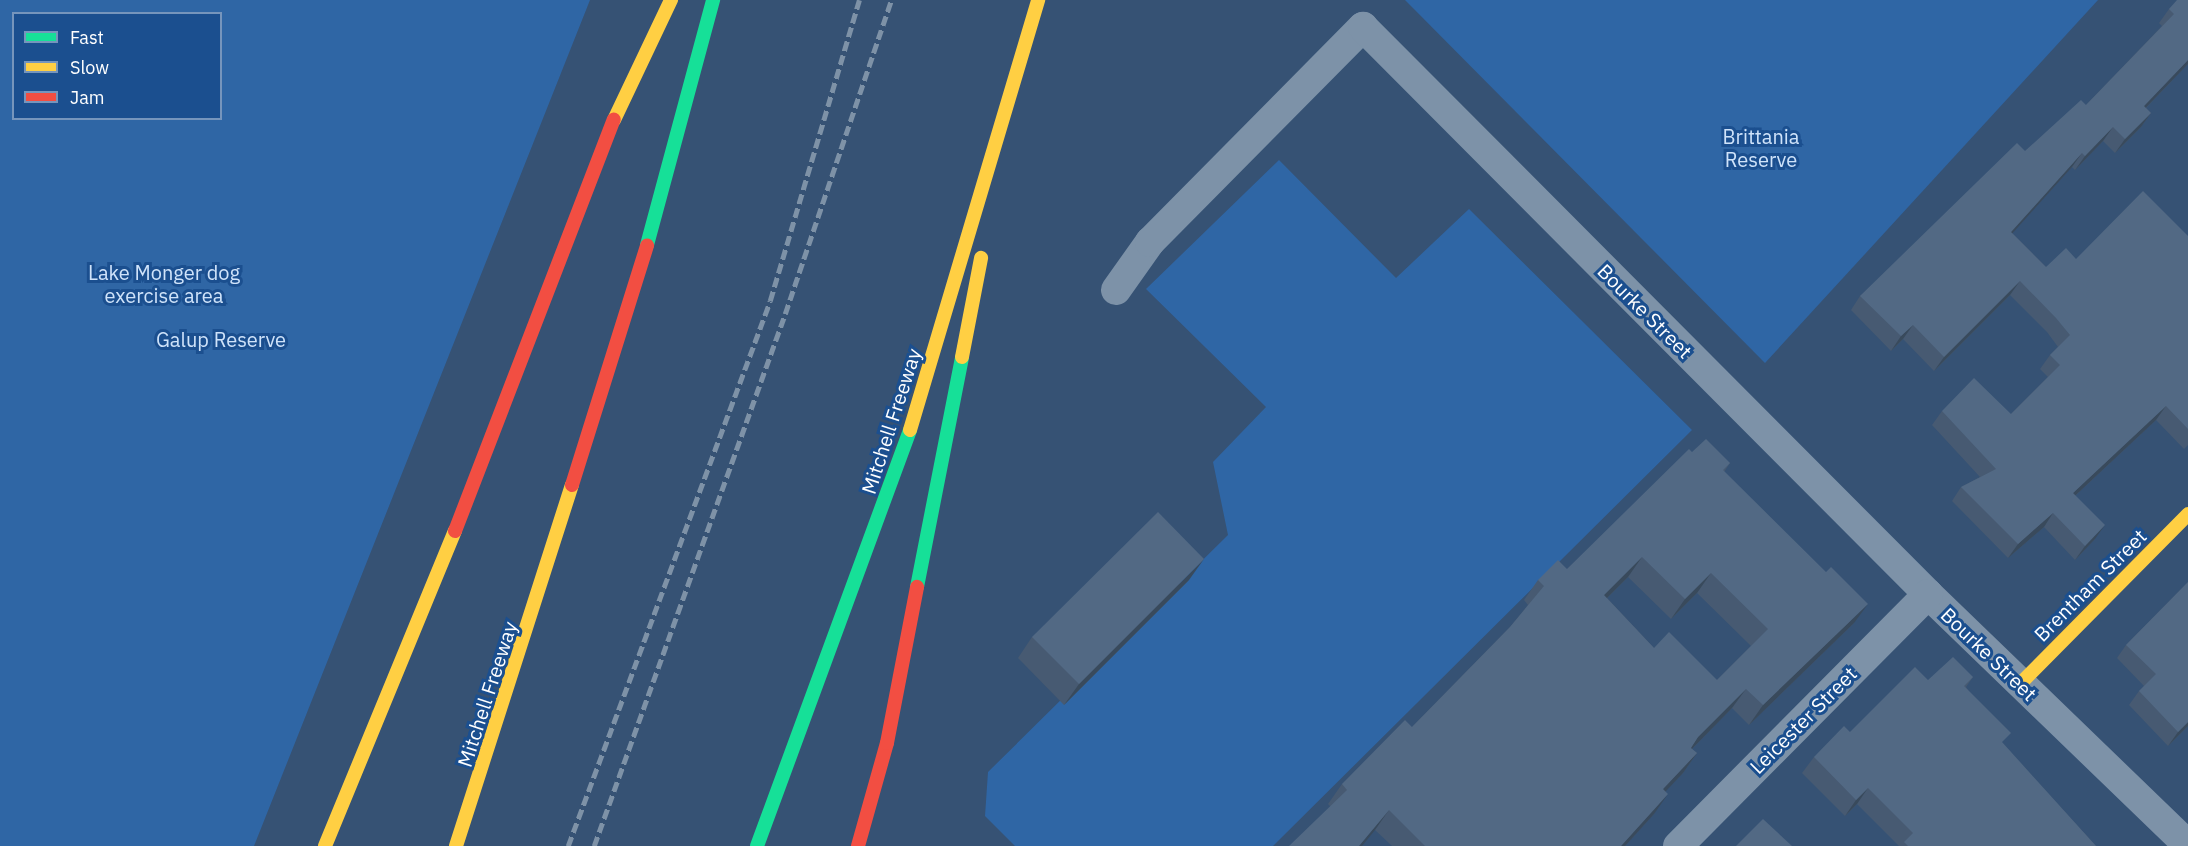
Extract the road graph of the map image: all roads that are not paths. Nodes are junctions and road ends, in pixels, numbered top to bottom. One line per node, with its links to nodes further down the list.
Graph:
1 (671, 0): 10 (main road)
2 (713, 0): 11 (main road, Mitchell Freeway)
3 (1038, 0): 4 (main road, Mitchell Freeway)
4 (1016, 80): 12 (main road, Mitchell Freeway); 13 (main road)
5 (1116, 290): 7 (street, Bourke Street)
6 (2188, 514): 8 (main road, Brentham Street)
7 (1928, 594): 8 (street, Bourke Street); 14 (street, Leicester Street)
8 (2020, 684): 9 (street, Bourke Street)
9 (2188, 845)
10 (325, 846)
11 (456, 846)
12 (757, 846)
13 (858, 846)
14 (1678, 846)

